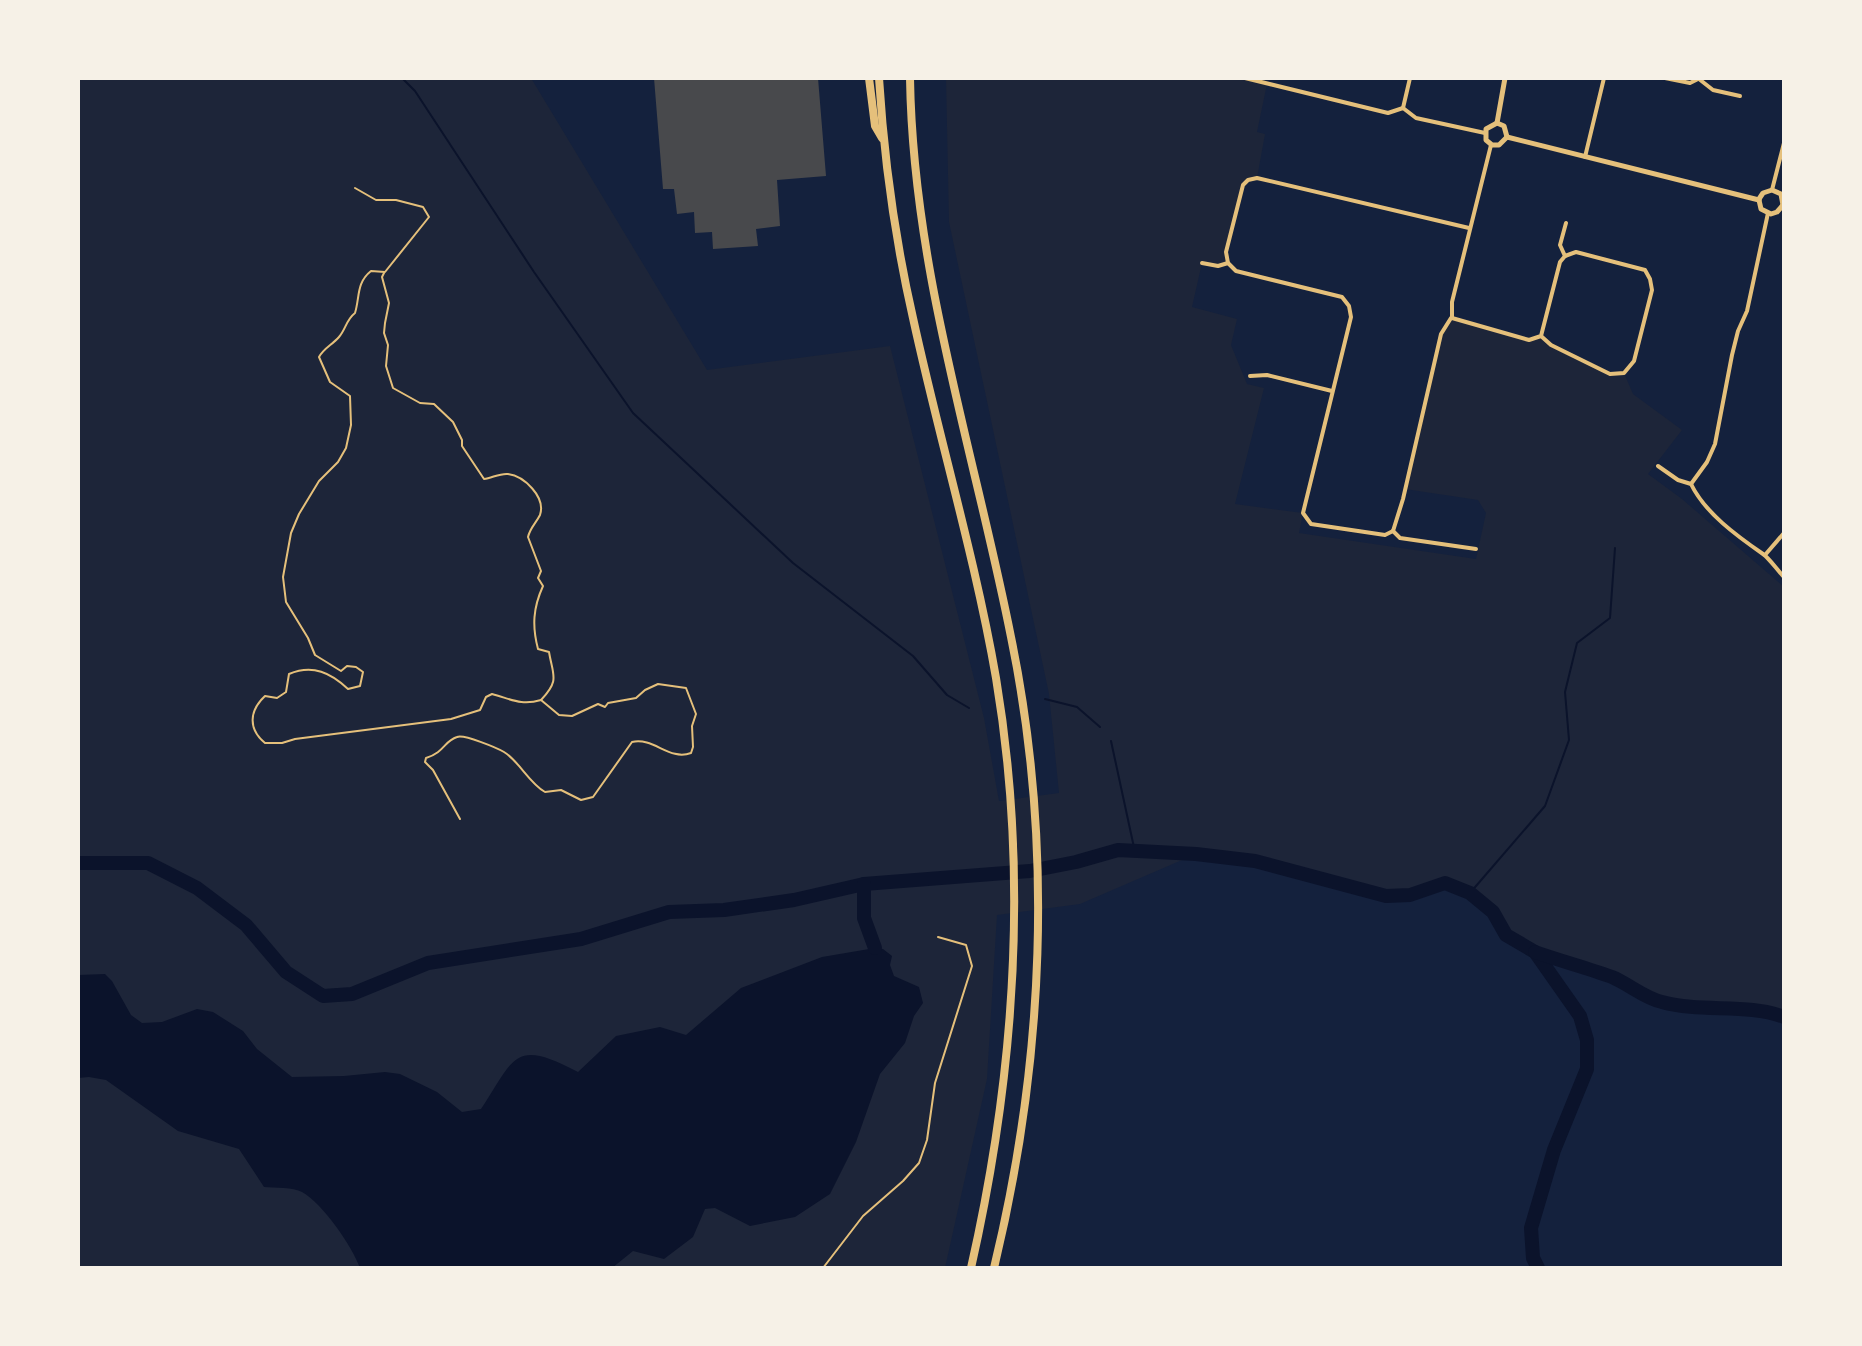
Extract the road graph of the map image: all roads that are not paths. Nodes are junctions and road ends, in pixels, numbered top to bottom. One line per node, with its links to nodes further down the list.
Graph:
1 (869, 78): 15 (highway)
2 (879, 78): 15 (highway)
3 (910, 78): 40 (highway)
4 (1245, 78): 11 (street)
5 (1410, 78): 11 (street)
6 (1505, 78): 12 (street)
7 (1604, 78): 18 (street)
8 (1665, 78): 9 (street)
9 (1699, 78): 10 (street)
10 (1740, 96)
11 (1403, 108): 13 (street)
12 (1497, 123): 13 (street); 14 (street)
13 (1485, 133): 17 (street)
14 (1507, 137): 17 (street); 18 (street)
15 (884, 142): 39 (highway)
16 (1784, 143): 19 (street)
17 (1492, 145): 24 (street)
18 (1585, 157): 20 (street)
19 (1772, 190): 20 (street); 21 (street)
20 (1759, 200): 22 (street)
21 (1784, 205): 22 (street)
22 (1768, 213): 33 (street)
23 (1566, 223): 25 (street)
24 (1469, 228): 27 (street); 28 (street)
25 (1565, 256): 29 (street); 29 (street)
26 (1202, 263): 27 (street)
27 (1228, 263): 31 (street)
28 (1452, 318): 29 (street); 34 (street)
29 (1541, 336)
30 (1250, 376): 31 (street)
31 (1332, 391): 34 (street)
32 (1658, 466): 33 (street)
33 (1691, 484): 37 (street)
34 (1393, 531): 36 (street)
35 (1784, 533): 37 (street)
36 (1476, 549)
37 (1765, 555): 38 (street)
38 (1784, 577)
39 (971, 1268)
40 (994, 1268)

